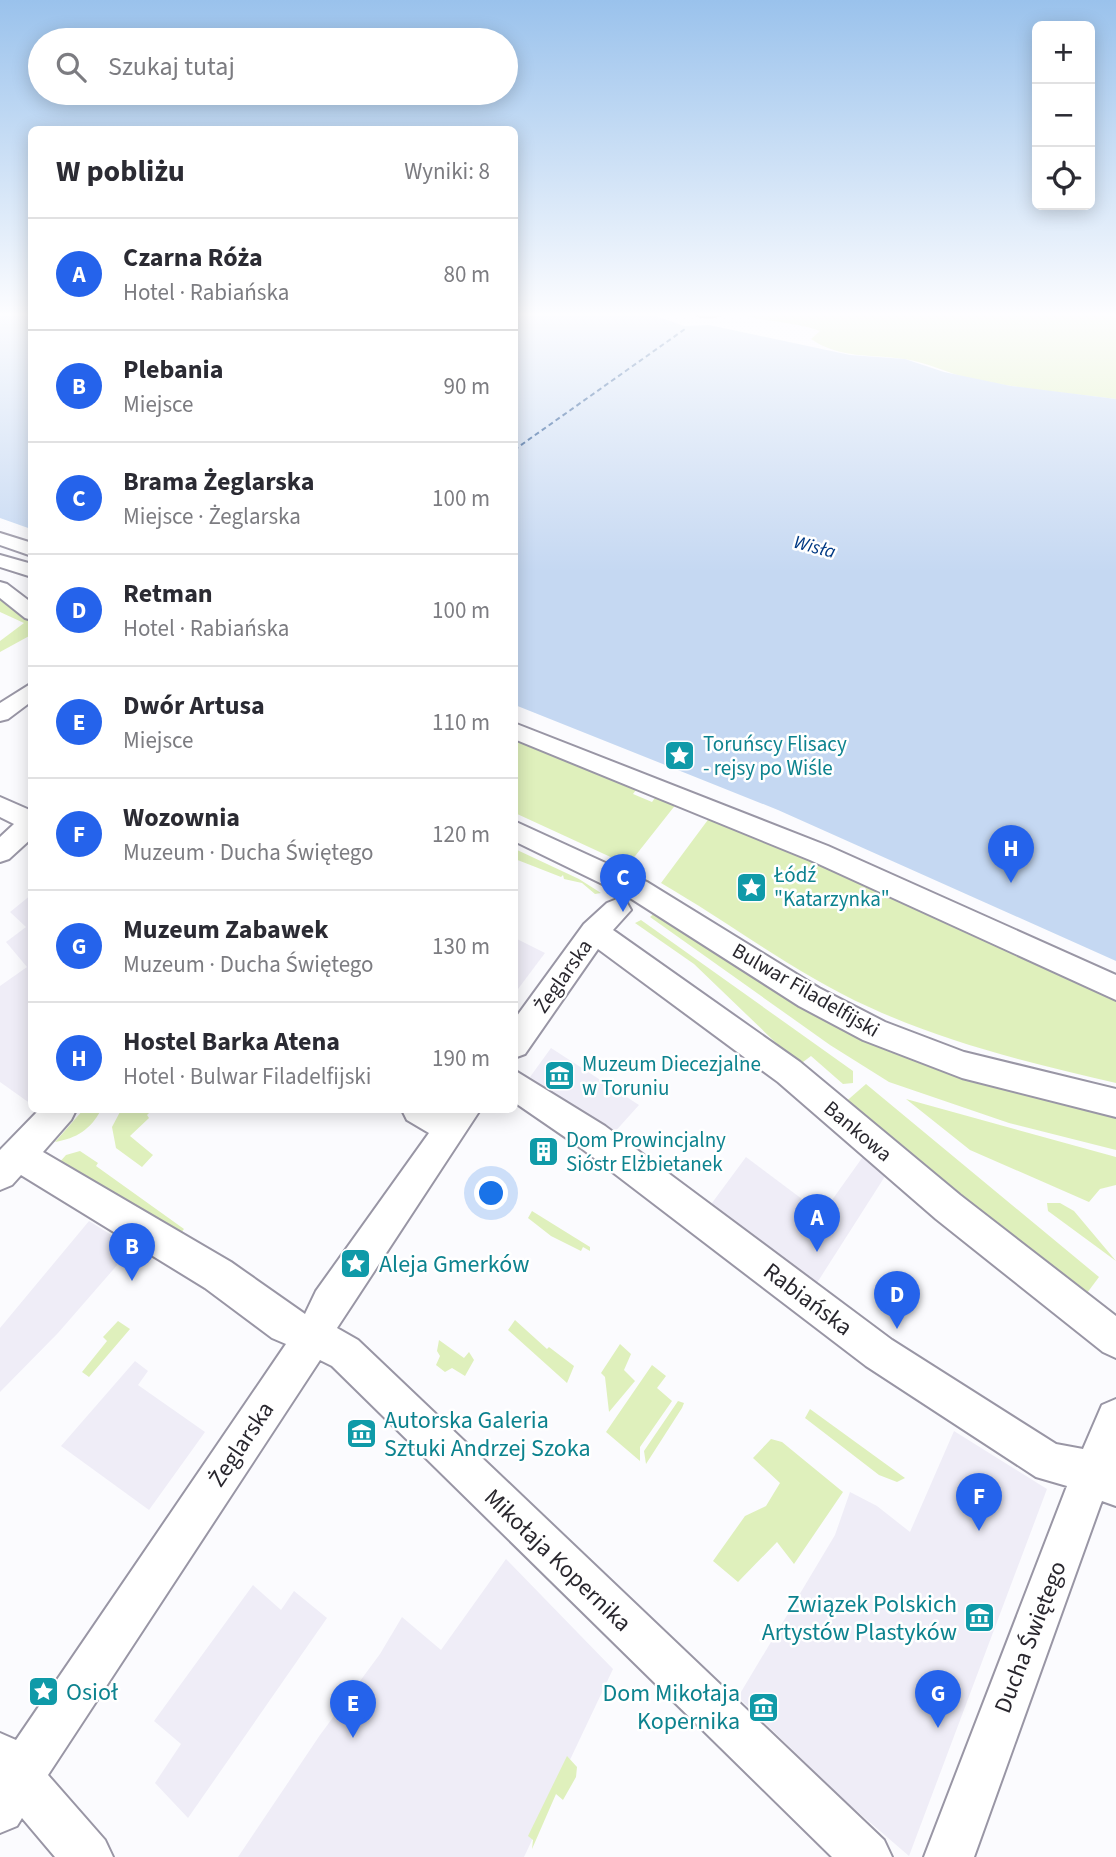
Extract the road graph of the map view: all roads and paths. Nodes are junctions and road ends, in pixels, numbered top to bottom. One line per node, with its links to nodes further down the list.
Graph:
1 (0, 539): 2 (street)
2 (28, 549)
3 (0, 561): 4 (street)
4 (28, 570)
5 (0, 588): 6 (street)
6 (28, 611)
7 (28, 693): 8 (street)
8 (0, 714)
9 (518, 732): 15 (street)
10 (0, 806): 11 (street)
11 (28, 829): 13 (street)
12 (518, 833): 14 (street, Bulwar Filadelfijski)
13 (0, 852)
14 (617, 909): 16 (street, Żeglarska); 18 (street, Bulwar Filadelfijski); 24 (street, Bankowa)
15 (1116, 988)
16 (518, 1040)
17 (518, 1087): 26 (street, Rabiańska)
18 (1116, 1103)
19 (57, 1113): 22 (street)
20 (431, 1113): 21 (street)
21 (457, 1119): 23 (street, Żeglarska)
22 (9, 1164): 23 (street, Mikołaja Kopernika)
23 (314, 1336): 27 (street, Żeglarska); 29 (street, Mikołaja Kopernika)
24 (1116, 1339)
25 (1116, 1419): 26 (street, Ducha Świętego)
26 (1104, 1479): 30 (street, Ducha Świętego)
27 (6, 1782): 28 (street)
28 (88, 1857)
29 (867, 1857)
30 (949, 1857)

